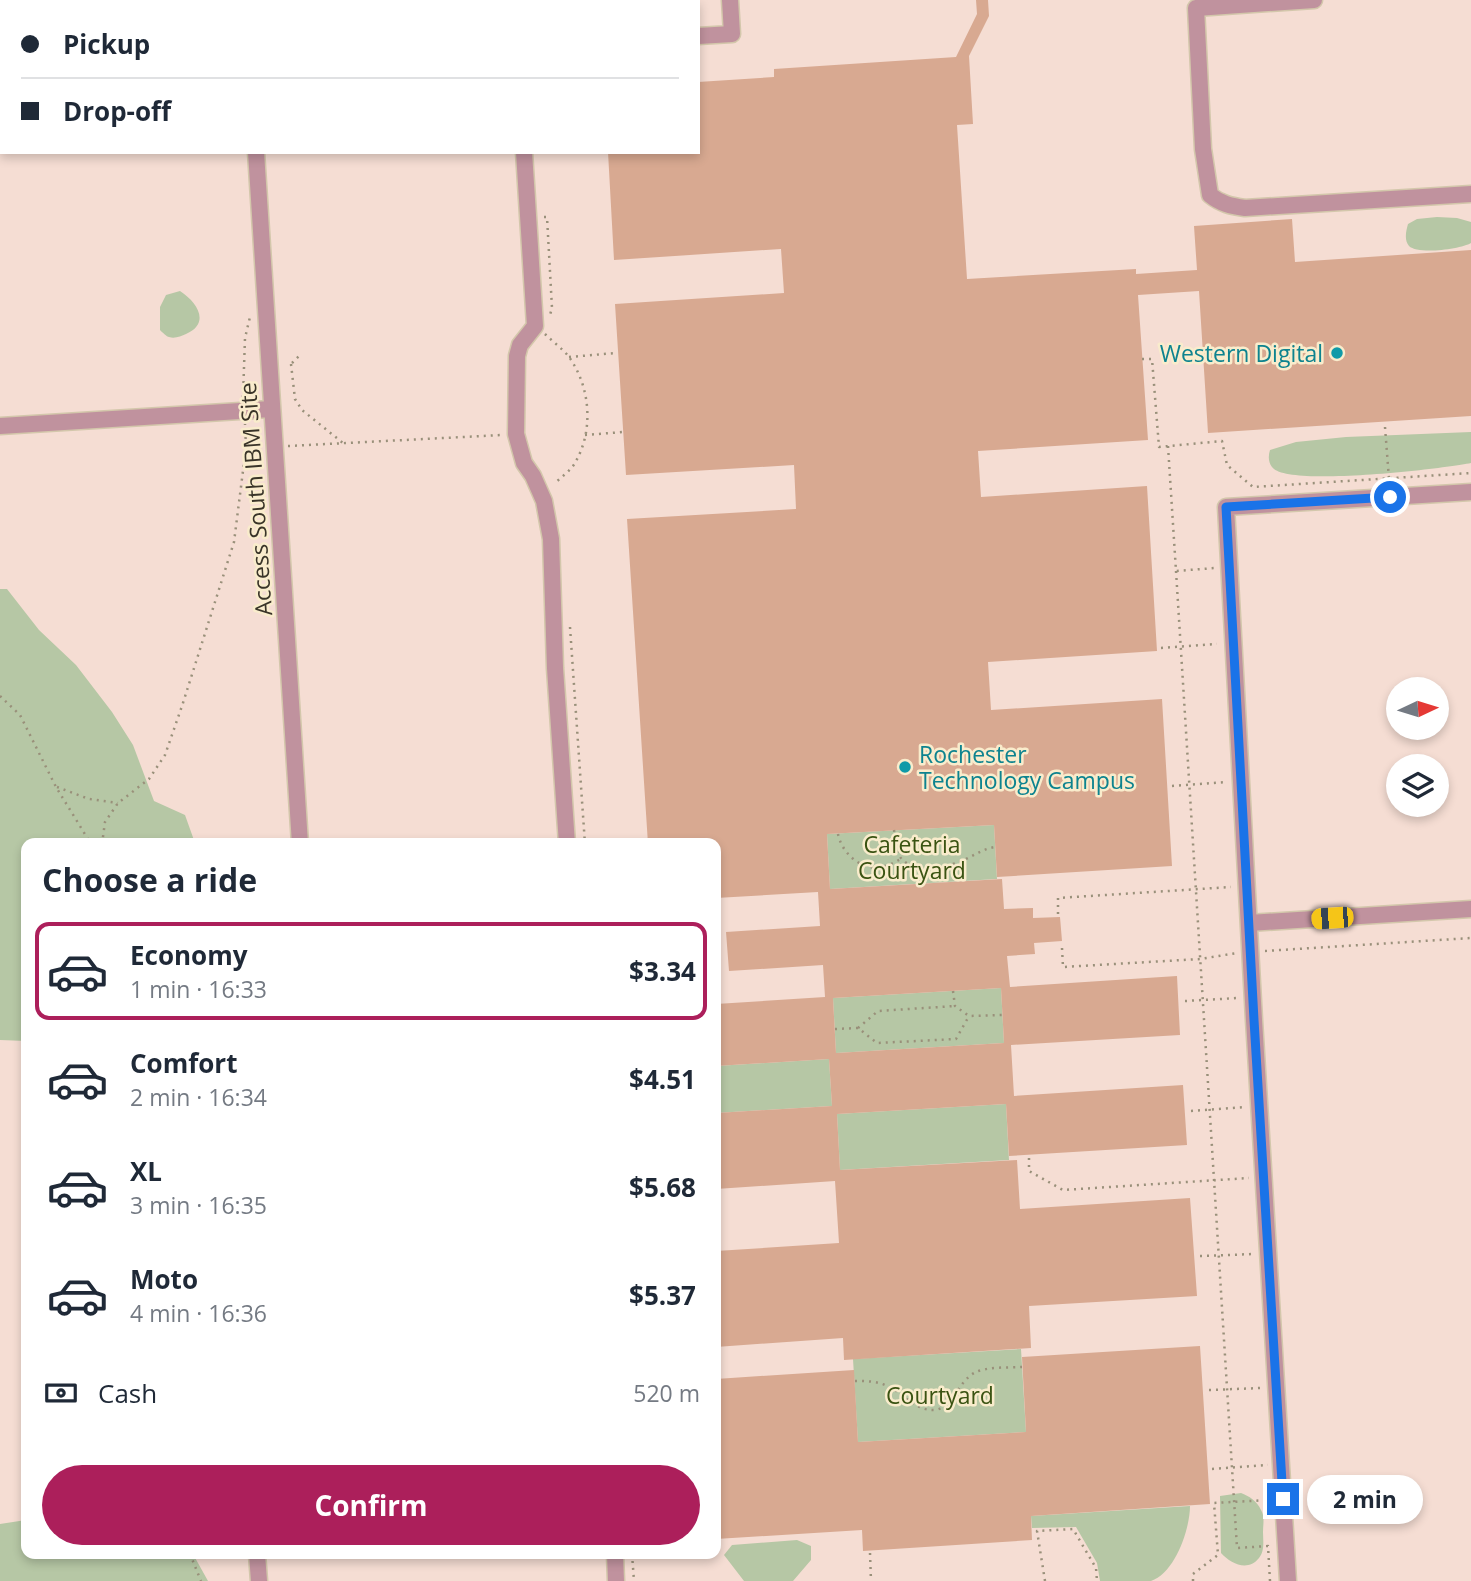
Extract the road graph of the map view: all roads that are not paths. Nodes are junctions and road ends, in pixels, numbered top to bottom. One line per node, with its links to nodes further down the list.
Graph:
1 (730, 0): 3 (street)
2 (1314, 0): 6 (street)
3 (700, 36)
4 (256, 154): 7 (street, Access South IBM Site)
5 (524, 154): 11 (street)
6 (1471, 194)
7 (271, 409): 8 (street); 10 (street, Access South IBM Site)
8 (0, 426)
9 (1471, 492): 13 (street)
10 (300, 838)
11 (567, 838)
12 (1471, 909): 13 (street)
13 (1249, 923): 18 (street)
14 (257, 1559): 16 (street)
15 (615, 1559): 17 (street)
16 (259, 1581)
17 (616, 1581)
18 (1288, 1581)

